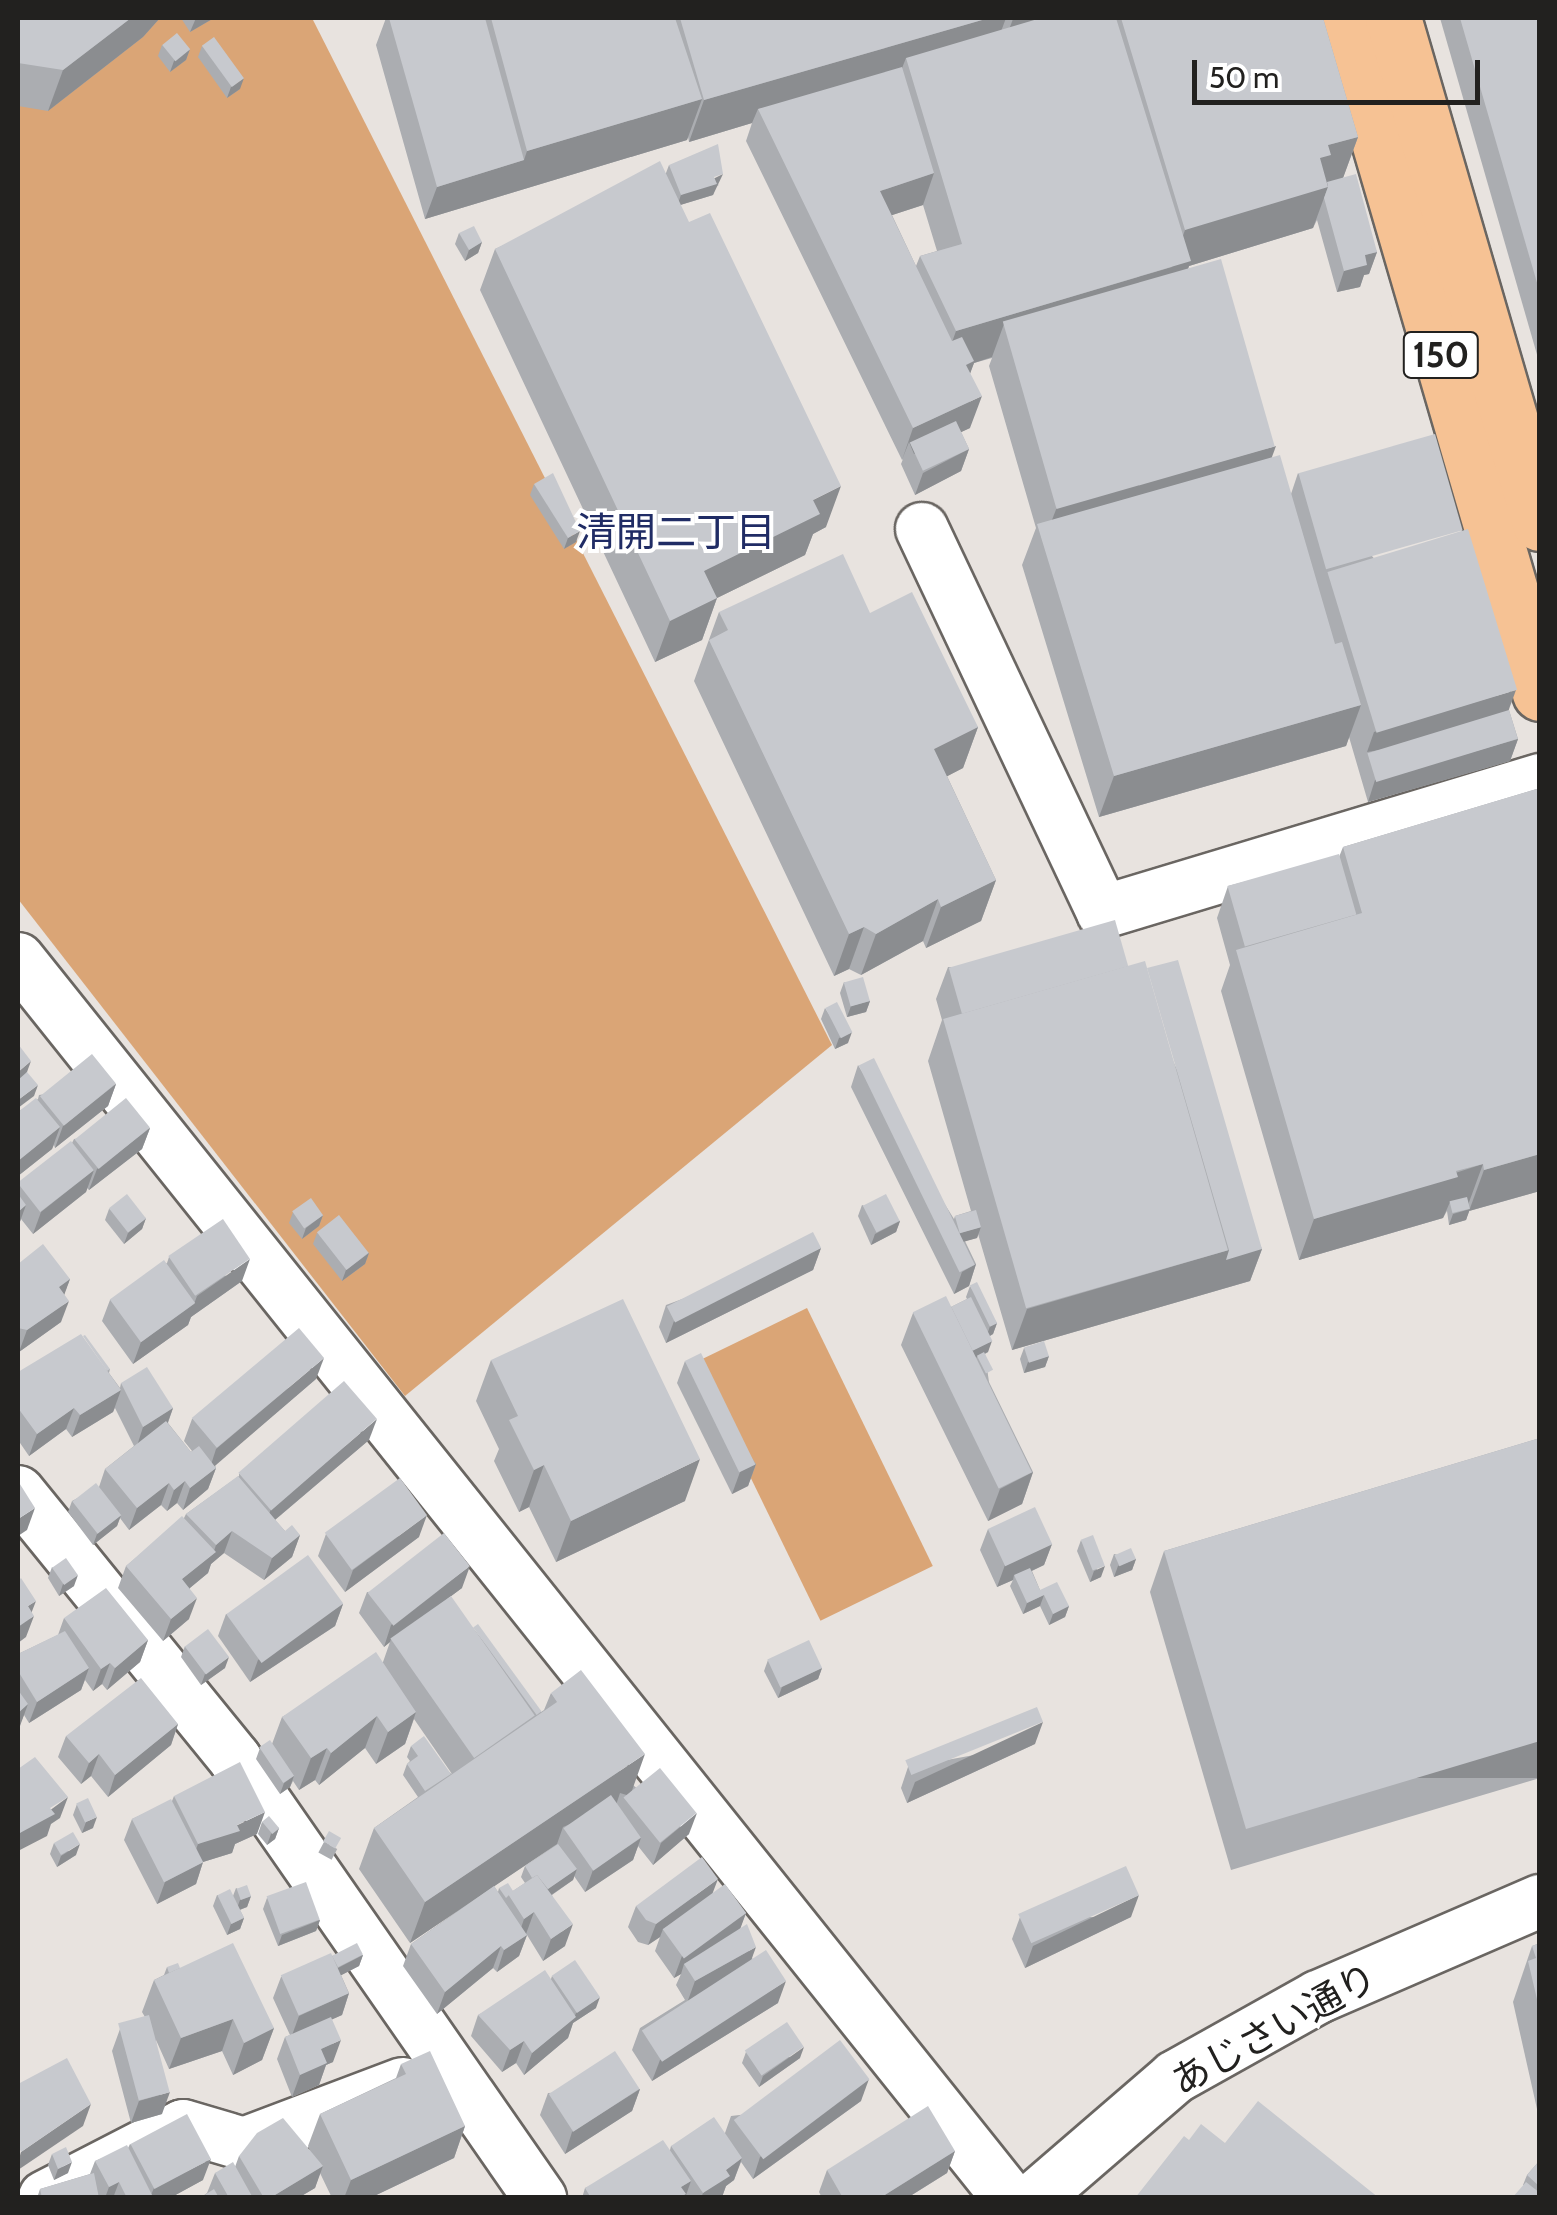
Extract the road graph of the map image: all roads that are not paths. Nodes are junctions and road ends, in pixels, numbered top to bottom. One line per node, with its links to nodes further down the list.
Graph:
1 (1343, 18): 5 (highway, 150)
2 (1393, 18): 3 (highway, 150)
3 (1540, 523)
4 (922, 529): 6 (street)
5 (1540, 693)
6 (1540, 780)
7 (18, 959): 13 (street)
8 (18, 1492): 10 (street)
9 (1540, 1901): 14 (street, あじさい通り)
10 (453, 2067): 11 (street); 12 (street)
11 (45, 2197)
12 (540, 2198)
13 (1009, 2198)
14 (1035, 2198)

